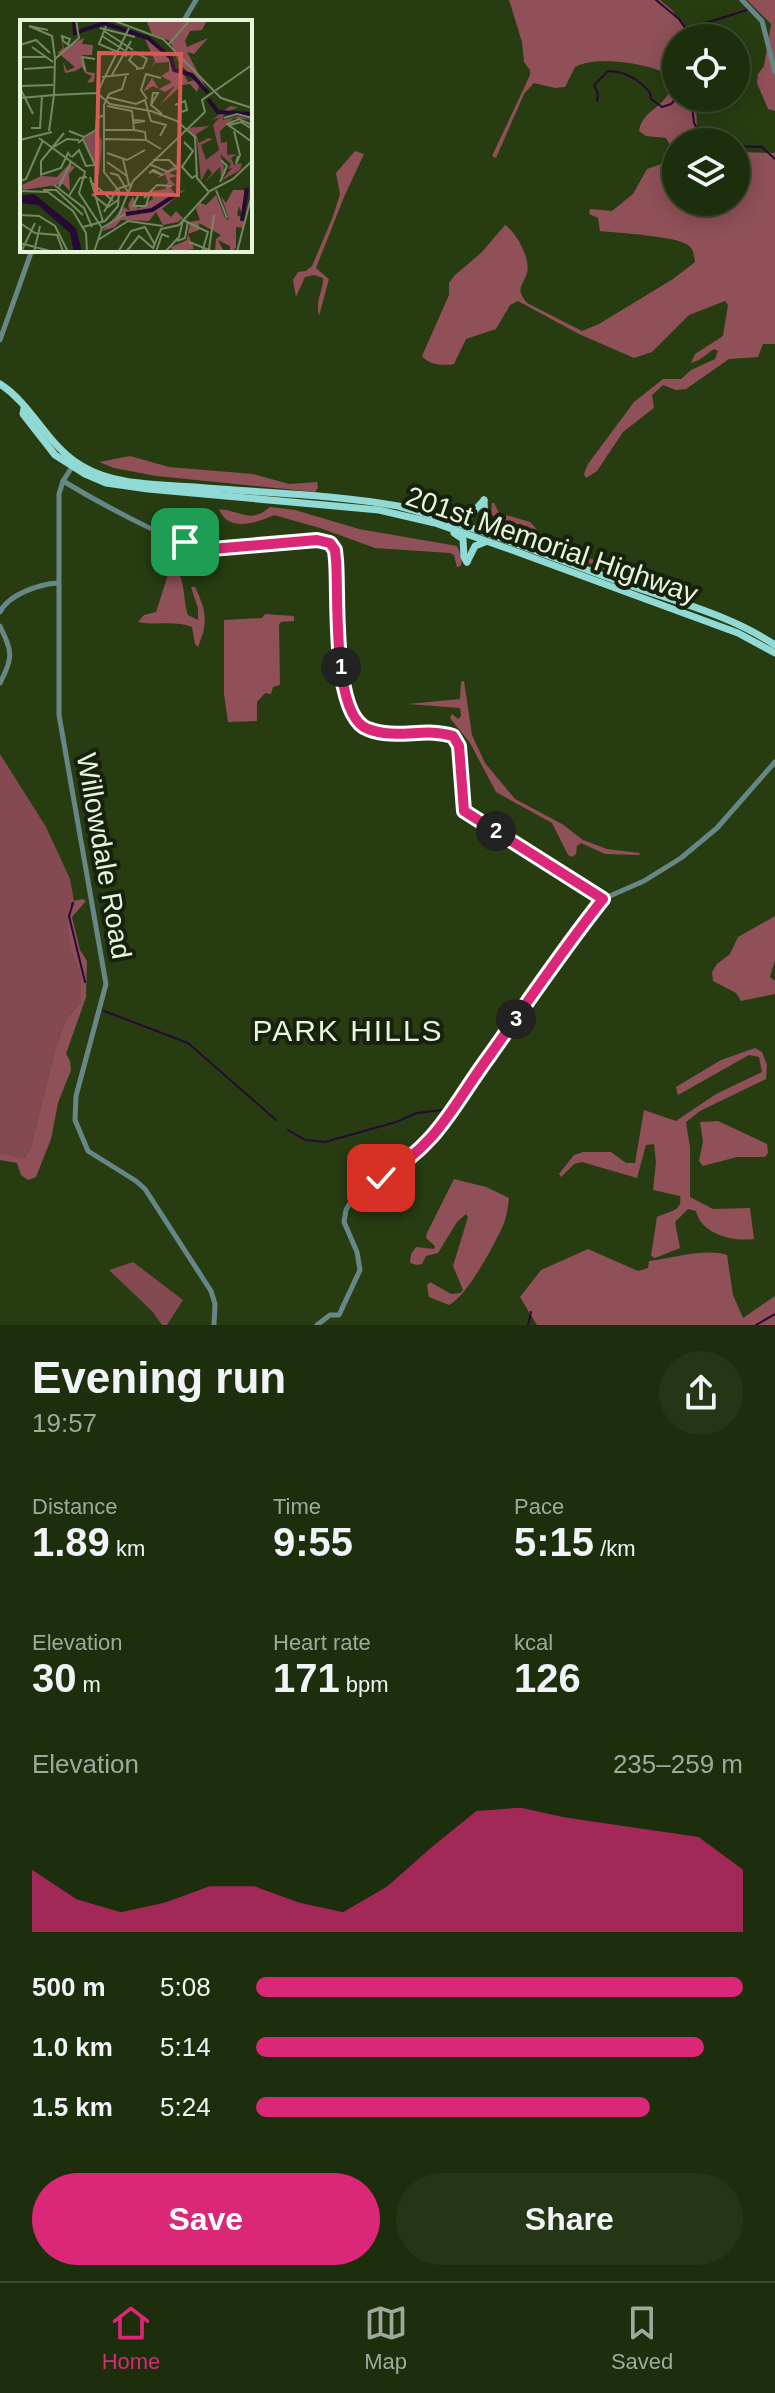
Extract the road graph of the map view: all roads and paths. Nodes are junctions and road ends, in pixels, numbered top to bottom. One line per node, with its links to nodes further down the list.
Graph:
1 (196, 0): 3 (street)
2 (742, 0): 4 (street)
3 (184, 20)
4 (775, 72)
5 (31, 252): 6 (street)
6 (0, 340)
7 (0, 384): 8 (main road)
8 (74, 465): 9 (street); 10 (main road, 201st Memorial Highway); 11 (main road, 201st Memorial Highway)
9 (63, 481): 14 (street, Willowdale Road); 21 (street)
10 (423, 520): 13 (main road, 201st Memorial Highway); 13 (main road)
11 (451, 520): 12 (main road, 201st Memorial Highway); 12 (main road)
12 (509, 540): 17 (main road, 201st Memorial Highway)
13 (488, 542): 18 (main road, 201st Memorial Highway)
14 (58, 583): 15 (street); 22 (street, Willowdale Road)
15 (0, 612)
16 (0, 626): 19 (street)
17 (775, 645)
18 (775, 653)
19 (0, 683)
20 (775, 762): 21 (street)
21 (603, 899): 23 (street)
22 (214, 1325)
23 (317, 1325)

